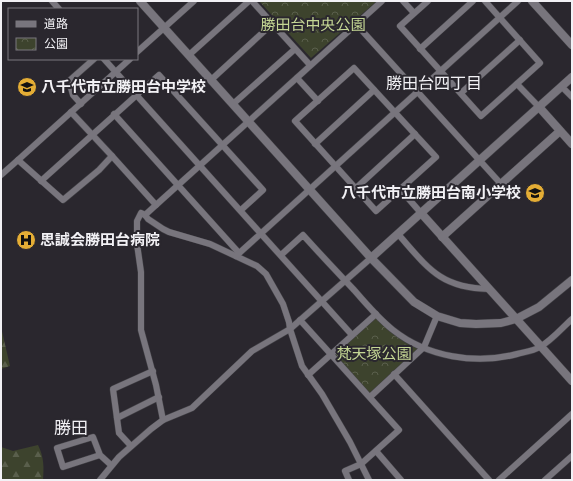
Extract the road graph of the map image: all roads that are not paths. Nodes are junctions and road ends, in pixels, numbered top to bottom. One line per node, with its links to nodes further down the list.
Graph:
1 (140, 1): 15 (street)
2 (194, 1): 15 (street)
3 (250, 1): 13 (street); 21 (street)
4 (382, 1): 14 (street)
5 (403, 1): 11 (street)
6 (428, 1): 11 (street)
7 (473, 1): 19 (street)
8 (485, 1): 12 (street)
9 (518, 1): 12 (street)
10 (532, 1): 17 (street)
11 (414, 13): 19 (street)
12 (500, 17): 16 (street); 26 (street)
13 (272, 24): 18 (street); 30 (street)
14 (356, 24): 25 (street); 34 (street)
15 (164, 28): 20 (street); 21 (street)
16 (520, 40): 31 (street); 35 (street)
17 (572, 45)
18 (295, 49): 25 (street); 40 (street)
19 (420, 49): 26 (street)
20 (138, 51)
21 (189, 55): 30 (street)
22 (93, 60): 39 (street)
23 (105, 60): 27 (street)
24 (129, 60): 27 (street)
25 (310, 65): 29 (street)
26 (440, 71): 34 (street); 35 (street)
27 (116, 72): 36 (street); 39 (street)
28 (572, 77): 32 (street)
29 (297, 78): 38 (street); 45 (street)
30 (211, 80): 40 (street)
31 (517, 84): 35 (street); 41 (street)
32 (562, 87): 37 (street); 41 (street)
33 (374, 90): 38 (street); 43 (street); 49 (street)
34 (418, 92): 43 (street); 54 (street)
35 (461, 93)
36 (136, 94): 44 (street); 51 (street); 55 (street)
37 (572, 97)
38 (318, 100): 49 (street)
39 (81, 104): 42 (street)
40 (233, 104): 45 (street)
41 (539, 107): 46 (street); 54 (street)
42 (71, 112): 48 (street); 53 (street)
43 (395, 112): 47 (street); 56 (street)
44 (114, 114): 48 (street); 60 (street)
45 (249, 122): 51 (street); 61 (street)
46 (560, 131): 50 (street); 59 (street)
47 (415, 134): 62 (street); 63 (street)
48 (92, 135): 52 (street); 58 (street)
49 (315, 144): 56 (street)
50 (572, 144)
51 (222, 145): 55 (street); 65 (street)
52 (112, 156): 58 (street); 64 (street)
53 (18, 160): 57 (street); 58 (street)
54 (479, 161): 59 (street); 66 (street)
55 (200, 166): 60 (street); 65 (street)
56 (335, 166): 61 (street); 62 (street)
57 (1, 175)
58 (41, 181)
59 (501, 184): 70 (street)
60 (178, 185): 64 (street); 71 (street)
61 (310, 189): 68 (street); 73 (street)
62 (356, 189): 63 (street)
63 (400, 189): 66 (street)
64 (156, 205): 67 (street)
65 (241, 210): 68 (street)
66 (421, 214): 69 (street); 70 (street)
67 (145, 215): 71 (street); 88 (street)
68 (261, 233): 71 (street); 72 (street)
69 (398, 234): 73 (street); 76 (street)
70 (442, 237): 76 (street)
71 (238, 255): 83 (street)
72 (281, 256): 75 (street); 77 (street)
73 (371, 258): 75 (street); 79 (street)
74 (572, 280): 80 (street)
75 (345, 281): 77 (street); 78 (street)
76 (489, 289): 80 (street)
77 (322, 301): 82 (street); 84 (street)
78 (376, 314): 84 (street); 86 (street)
79 (437, 316): 80 (street); 86 (street)
80 (516, 319): 85 (street)
81 (572, 319): 85 (street)
82 (300, 320): 83 (street); 87 (street)
83 (290, 329): 89 (street); 96 (street)
84 (352, 334): 87 (street)
85 (541, 346): 86 (street); 91 (street)
86 (424, 347): 90 (street)
87 (331, 354): 89 (street); 93 (street)
88 (153, 371): 92 (street); 95 (street)
89 (308, 374): 101 (street)
90 (394, 374): 93 (street); 107 (street)
91 (572, 381)
92 (159, 397): 95 (street); 96 (street)
93 (370, 397): 98 (street)
94 (572, 414): 108 (street)
95 (117, 418): 97 (street)
96 (163, 420): 97 (street)
97 (130, 446): 102 (street)
98 (376, 451): 101 (street); 106 (street)
99 (100, 455): 99 (street); 102 (street)
100 (572, 456): 109 (street)
101 (361, 464): 104 (street); 105 (street)
102 (111, 465): 103 (street)
103 (100, 480)
104 (349, 480)
105 (369, 480)
106 (401, 480)
107 (489, 480)
108 (500, 480)
109 (545, 480)

